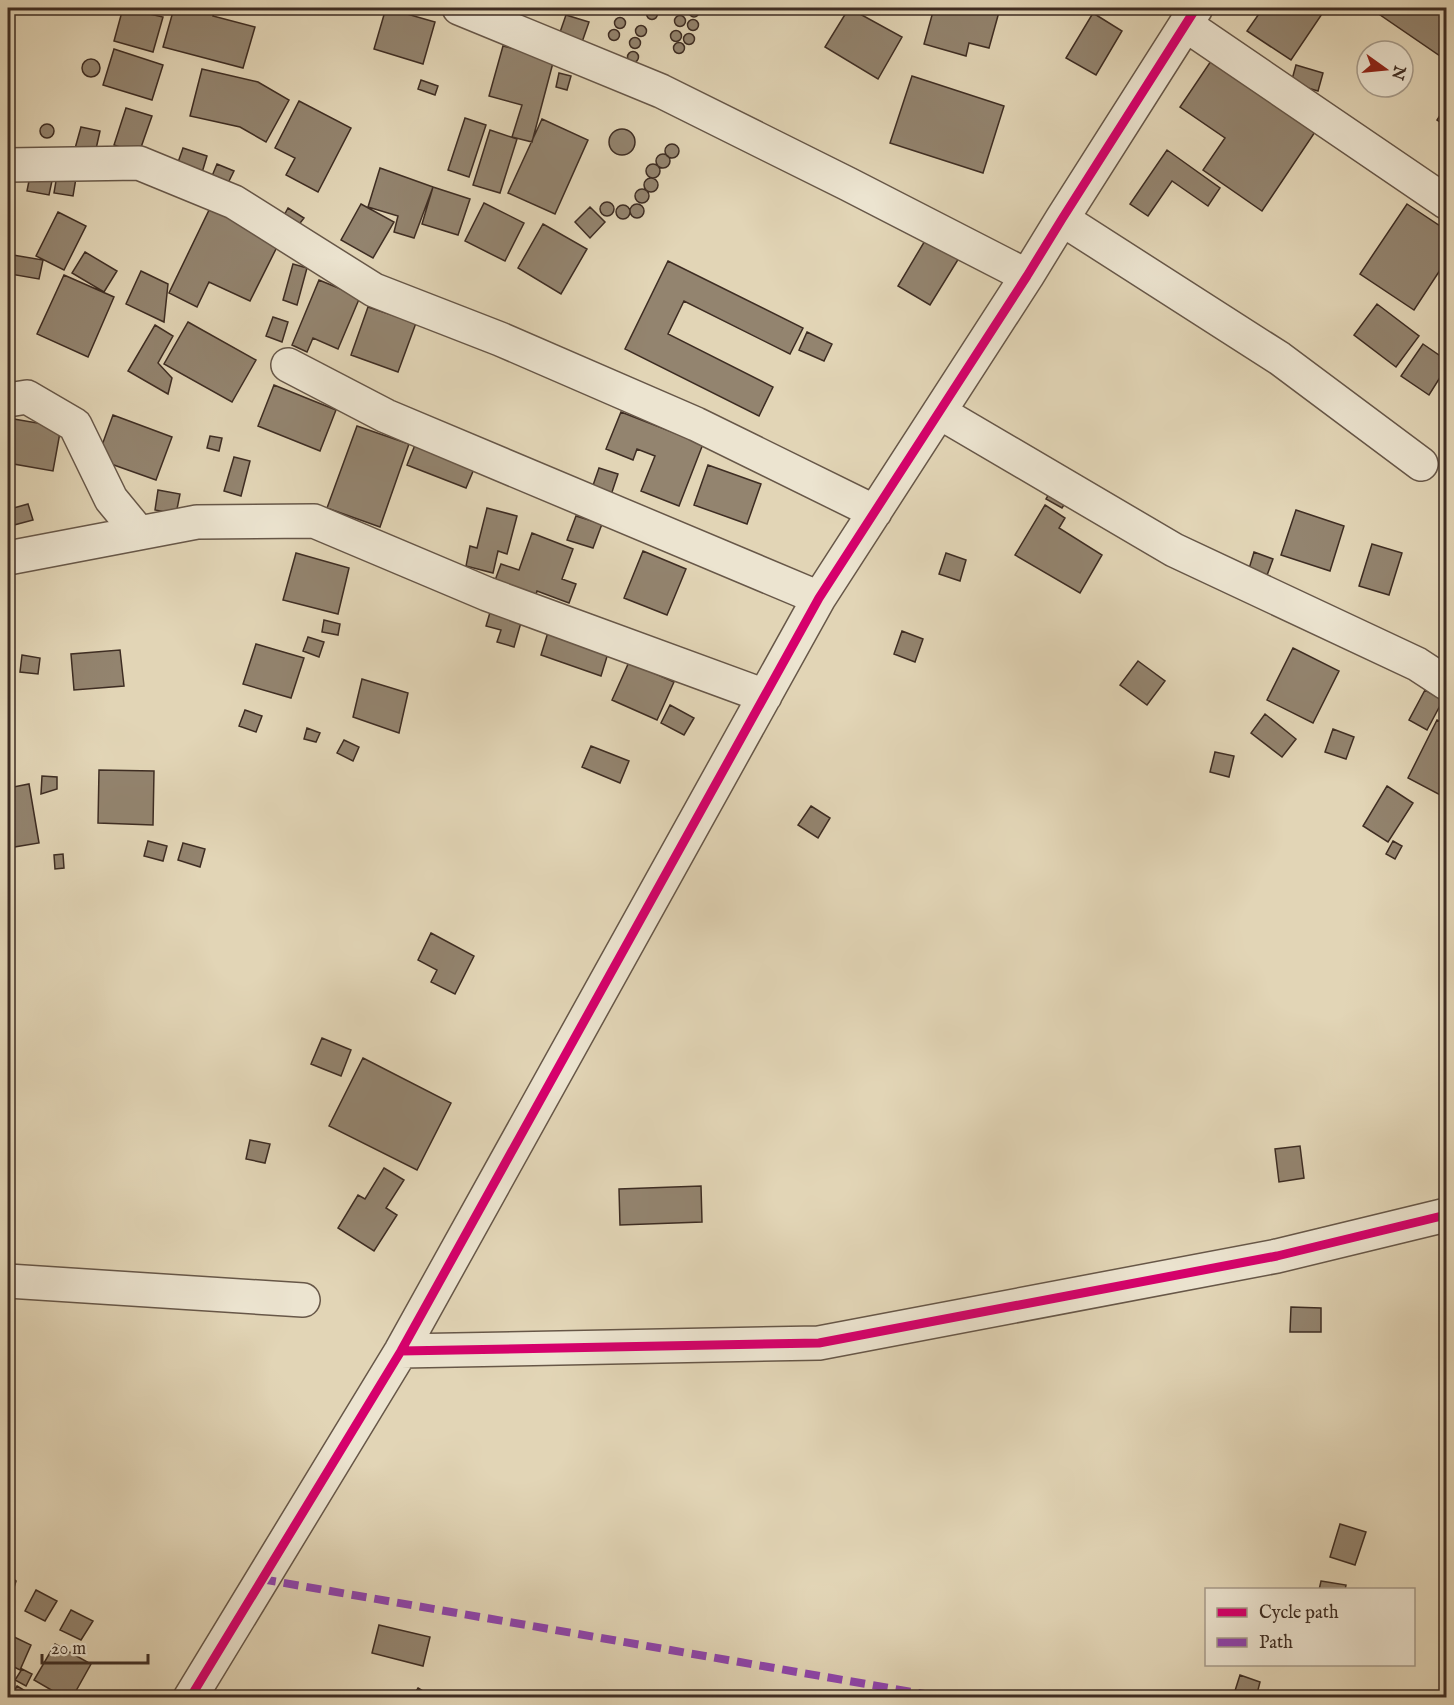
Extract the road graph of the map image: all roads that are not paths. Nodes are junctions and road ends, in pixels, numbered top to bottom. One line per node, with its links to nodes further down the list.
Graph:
1 (459, 8): 6 (street)
2 (1191, 16): 4 (street); 5 (street)
3 (8, 165): 11 (street)
4 (1446, 202)
5 (1062, 219): 6 (street); 10 (street)
6 (1027, 276): 9 (street)
7 (288, 365): 14 (street)
8 (8, 399): 12 (street)
9 (939, 412): 11 (street); 15 (street)
10 (1421, 464)
11 (875, 512): 14 (street)
12 (139, 533): 13 (street); 16 (street)
13 (8, 558)
14 (819, 598): 16 (street)
15 (1446, 683)
16 (765, 696): 20 (street)
17 (1446, 1215): 20 (street)
18 (8, 1281): 19 (street)
19 (303, 1300)
20 (400, 1351): 21 (street)
21 (190, 1698)

